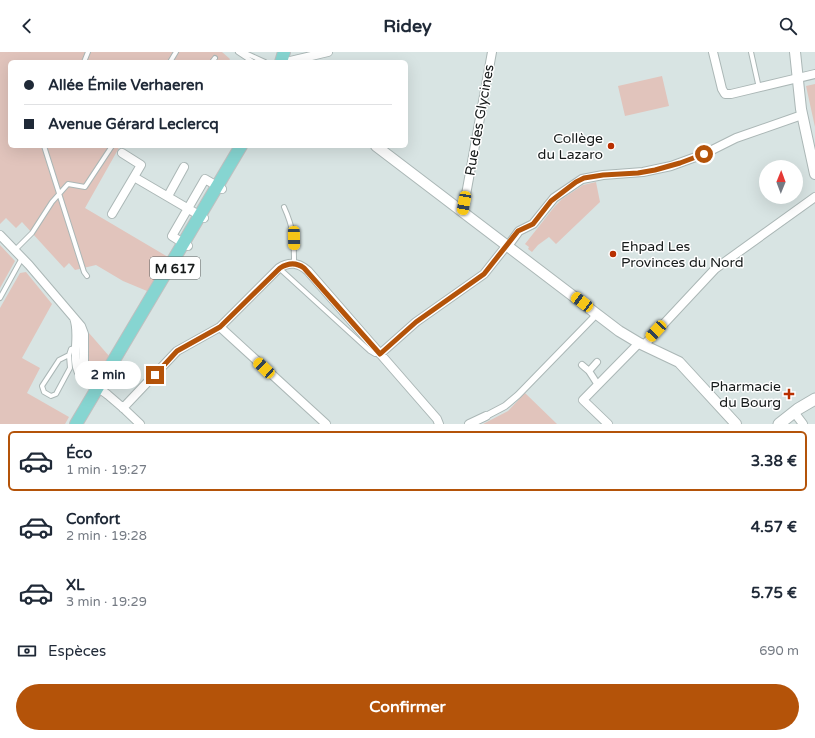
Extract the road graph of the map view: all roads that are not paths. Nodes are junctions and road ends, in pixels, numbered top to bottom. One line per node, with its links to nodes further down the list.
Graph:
1 (238, 52): 9 (lane)
2 (243, 52): 10 (lane)
3 (328, 52): 8 (street)
4 (492, 52): 31 (street, Rue des Glycines)
5 (713, 52): 13 (street)
6 (750, 52): 13 (lane)
7 (794, 52): 12 (street)
8 (286, 59)
9 (250, 60)
10 (261, 60)
11 (815, 74): 12 (street)
12 (797, 80): 13 (street); 14 (street)
13 (759, 88)
14 (802, 115): 15 (street); 36 (street)
15 (812, 144): 23 (street)
16 (45, 148): 26 (lane)
17 (111, 148): 26 (lane)
18 (240, 148): 25 (main road, M 617)
19 (247, 148): 25 (main road, M 617)
20 (379, 148): 31 (street)
21 (122, 153): 24 (street)
22 (184, 167): 27 (street)
23 (815, 174)
24 (134, 177): 27 (street); 32 (street)
25 (220, 188): 30 (street); 33 (main road, M 617)
26 (59, 194): 37 (lane); 41 (lane)
27 (168, 196): 30 (street)
28 (815, 197): 45 (street)
29 (284, 207): 39 (lane)
30 (188, 208): 33 (street); 35 (street)
31 (463, 212): 36 (street)
32 (112, 214)
33 (203, 217): 35 (main road, M 617)
34 (0, 235): 37 (street)
35 (186, 245): 53 (main road, M 617)
36 (507, 245): 43 (street); 47 (street)
37 (16, 250): 38 (street)
38 (22, 257): 42 (lane); 46 (street)
39 (294, 264): 40 (street); 47 (street)
40 (280, 268): 44 (street); 47 (lane)
41 (87, 276)
42 (0, 298)
43 (595, 312): 45 (street); 57 (street)
44 (220, 327): 55 (street); 61 (street)
45 (642, 344): 52 (street); 65 (street)
46 (80, 347): 48 (lane); 53 (street)
47 (380, 354): 62 (street)
48 (69, 355): 48 (lane)
49 (597, 362): 51 (street)
50 (582, 365): 51 (street)
51 (588, 371): 52 (street)
52 (598, 385): 64 (street)
53 (100, 388): 55 (street); 58 (main road, M 617); 59 (main road, M 617)
54 (815, 398): 56 (main road)
55 (123, 408): 60 (street)
56 (794, 412): 66 (main road); 67 (street)
57 (486, 416): 63 (street)
58 (76, 424)
59 (84, 424)
60 (140, 424)
61 (326, 424)
62 (439, 424)
63 (469, 424)
64 (608, 424)
65 (736, 424)
66 (779, 424)
67 (803, 424)

